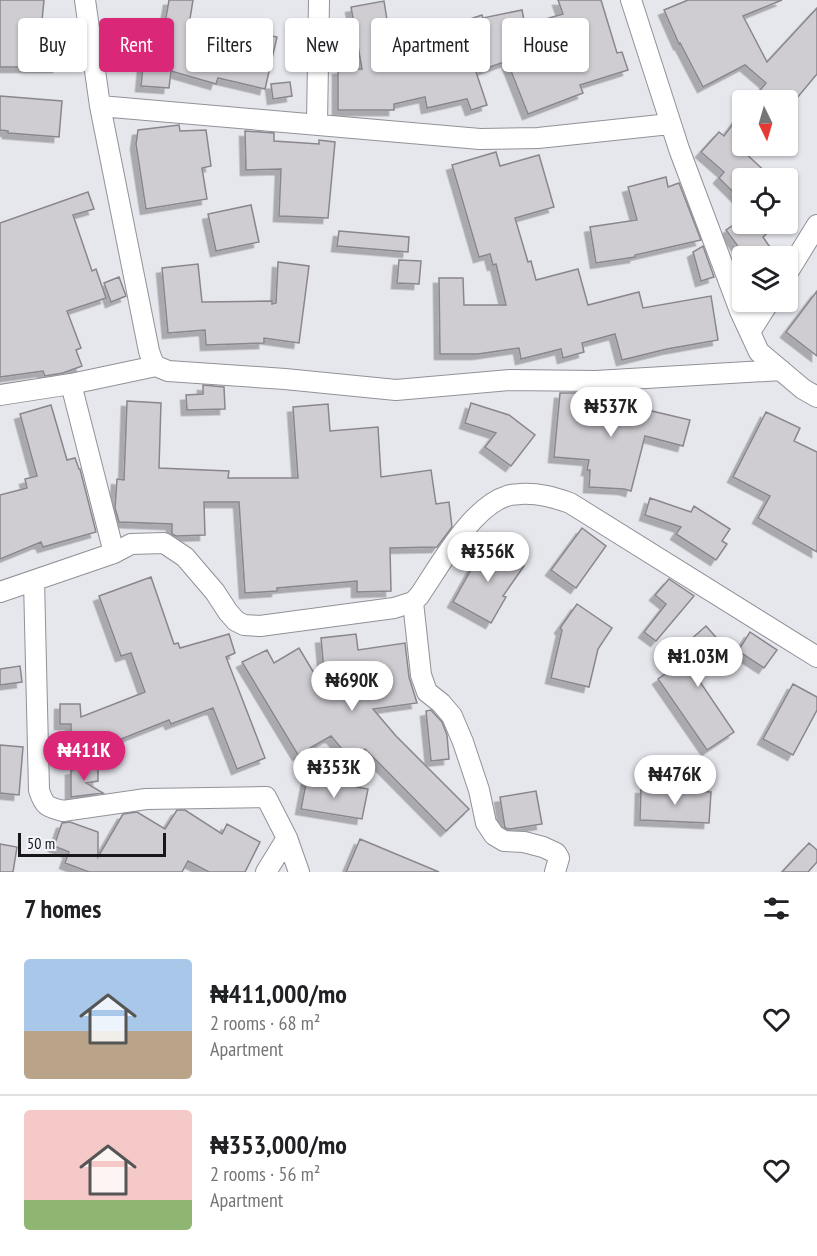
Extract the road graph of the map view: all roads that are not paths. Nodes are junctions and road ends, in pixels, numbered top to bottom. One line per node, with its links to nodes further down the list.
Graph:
1 (85, 0): 4 (street)
2 (319, 0): 5 (street)
3 (631, 0): 6 (street)
4 (100, 106): 5 (street); 11 (street)
5 (317, 124): 6 (street)
6 (670, 124): 10 (street)
7 (817, 225): 8 (street)
8 (798, 256)
9 (763, 312): 10 (street)
10 (750, 332): 12 (street)
11 (156, 366): 12 (street); 13 (street)
12 (781, 370): 15 (street)
13 (70, 384): 14 (street); 16 (street)
14 (0, 394)
15 (817, 397)
16 (114, 553): 17 (street); 19 (street)
17 (34, 580): 18 (street); 21 (street)
18 (0, 592)
19 (413, 602): 20 (street); 24 (street)
20 (817, 657)
21 (287, 838): 22 (street); 23 (street)
22 (266, 872)
23 (299, 872)
24 (555, 872)

